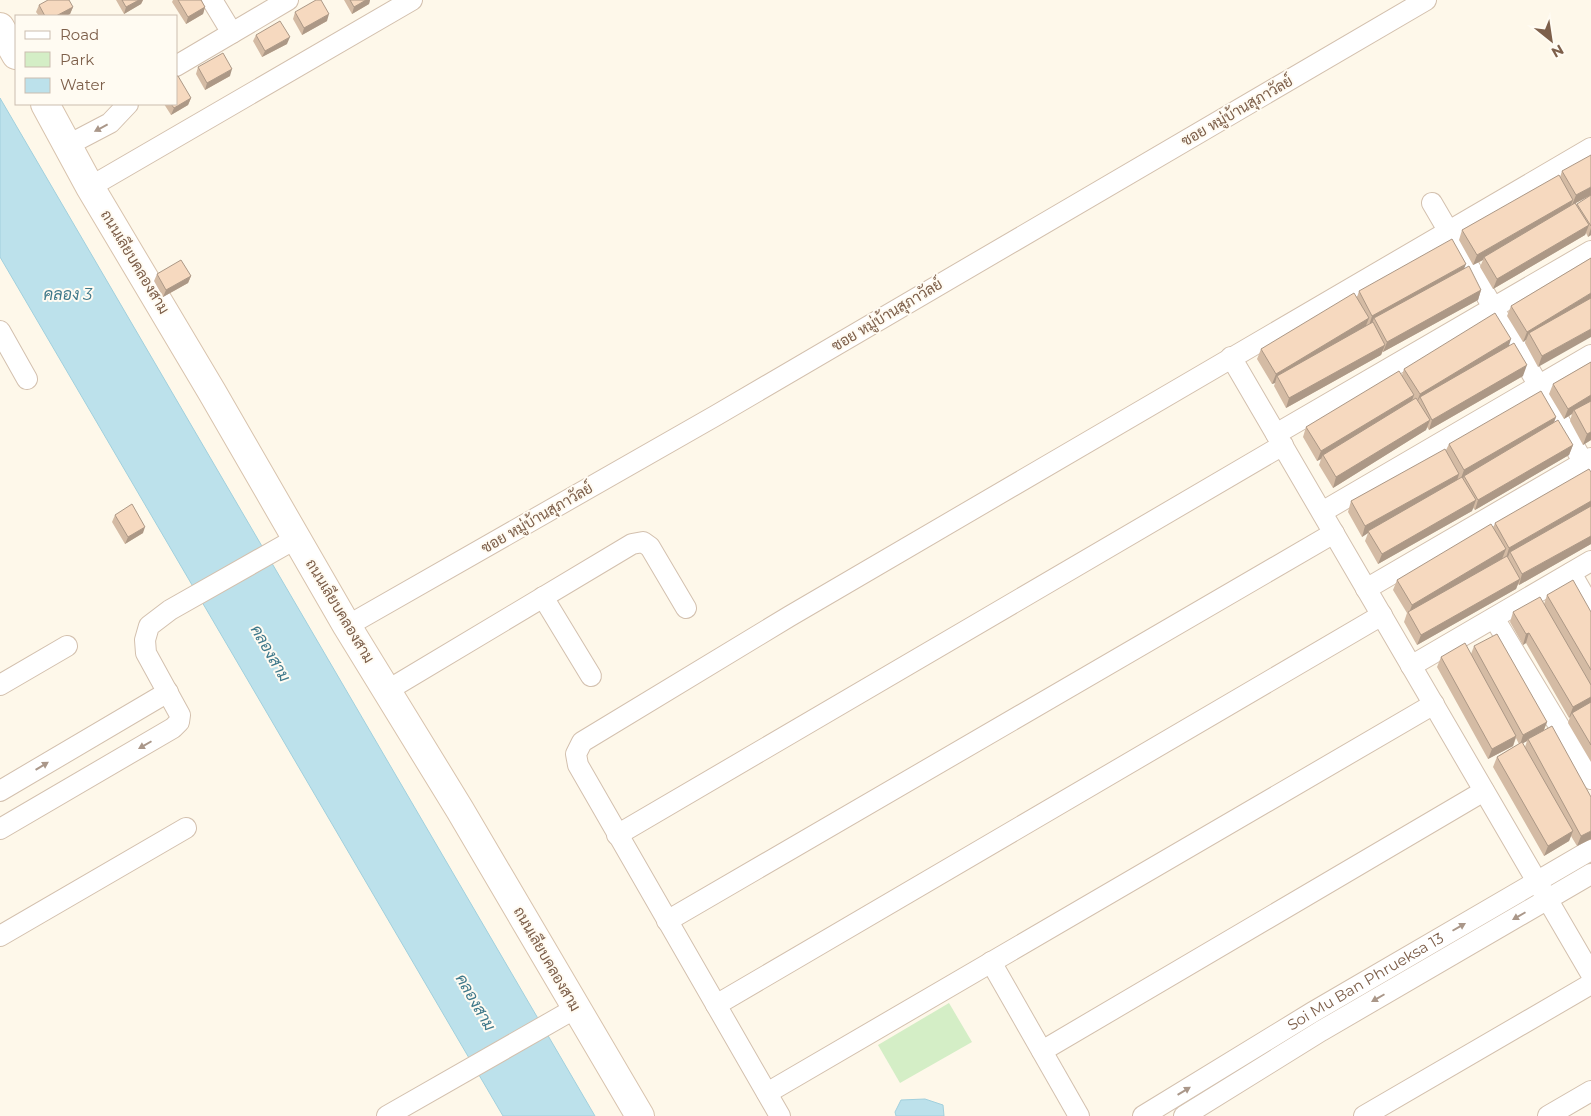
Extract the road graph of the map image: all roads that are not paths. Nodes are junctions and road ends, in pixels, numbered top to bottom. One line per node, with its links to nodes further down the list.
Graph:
1 (212, 0): 6 (street)
2 (288, 0): 6 (street)
3 (412, 0): 13 (street)
4 (1426, 0): 36 (street, ซอย หมู่บ้านสุภาวัลย์)
5 (0, 27): 7 (main road)
6 (232, 33): 8 (street)
7 (15, 53)
8 (178, 65)
9 (50, 105): 11 (main road, ถนนเลียบคลองสาม)
10 (127, 105): 11 (street, one-way to 11)
11 (68, 145): 13 (main road, ถนนเลียบคลองสาม)
12 (1591, 148): 15 (street)
13 (90, 188): 27 (main road, ถนนเลียบคลองสาม)
14 (1432, 203): 15 (street)
15 (1448, 231): 17 (street); 20 (street)
16 (1591, 251): 17 (street)
17 (1492, 309): 22 (street); 23 (street)
18 (0, 331): 21 (street)
19 (1591, 355): 22 (street)
20 (1231, 357): 23 (street); 49 (street)
21 (27, 379)
22 (1537, 386): 24 (street); 25 (street)
23 (1280, 440): 25 (street); 49 (street)
24 (1588, 465): 30 (street)
25 (1322, 512): 26 (street)
26 (1334, 533): 30 (street); 54 (street)
27 (297, 538): 36 (main road, ถนนเลียบคลองสาม); 42 (street)
28 (1591, 561): 29 (street)
29 (1571, 573): 33 (street); 35 (street)
30 (1366, 588): 34 (street)
31 (543, 597): 32 (street); 39 (street); 41 (street)
32 (686, 608)
33 (1591, 608)
34 (1382, 615): 38 (street); 59 (street)
35 (1494, 618): 38 (street); 44 (street)
36 (347, 626): 41 (main road, ถนนเลียบคลองสาม)
37 (67, 646): 40 (street)
38 (1412, 666): 43 (street)
39 (591, 676)
40 (0, 685)
41 (388, 690): 60 (main road, ถนนเลียบคลองสาม)
42 (168, 692): 45 (street, one-way to 42); 48 (street, one-way to 48)
43 (1434, 704): 46 (street); 56 (street)
44 (1591, 779)
45 (0, 791)
46 (1484, 791): 52 (street); 61 (street)
47 (186, 828): 55 (street)
48 (0, 829)
49 (617, 835): 54 (street)
50 (1591, 850): 52 (street, Soi Mu Ban Phrueksa 13)
51 (1591, 874): 53 (street, Soi Mu Ban Phrueksa 13)
52 (1537, 882): 53 (street); 68 (street, Soi Mu Ban Phrueksa 13, one-way to 52)
53 (1548, 899): 57 (street); 69 (street, Soi Mu Ban Phrueksa 13, one-way to 69)
54 (667, 921): 59 (street)
55 (0, 936)
56 (991, 962): 61 (street); 63 (street)
57 (1591, 974)
58 (1591, 984): 70 (street)
59 (716, 1005): 63 (street)
60 (576, 1008): 64 (street); 65 (main road, ถนนเลียบคลองสาม)
61 (1042, 1050): 67 (street)
62 (1591, 1091): 71 (street)
63 (767, 1093): 66 (street)
64 (387, 1116)
65 (640, 1116)
66 (780, 1116)
67 (1079, 1116)
68 (1143, 1116)
69 (1184, 1116)
70 (1364, 1116)
71 (1548, 1116)

